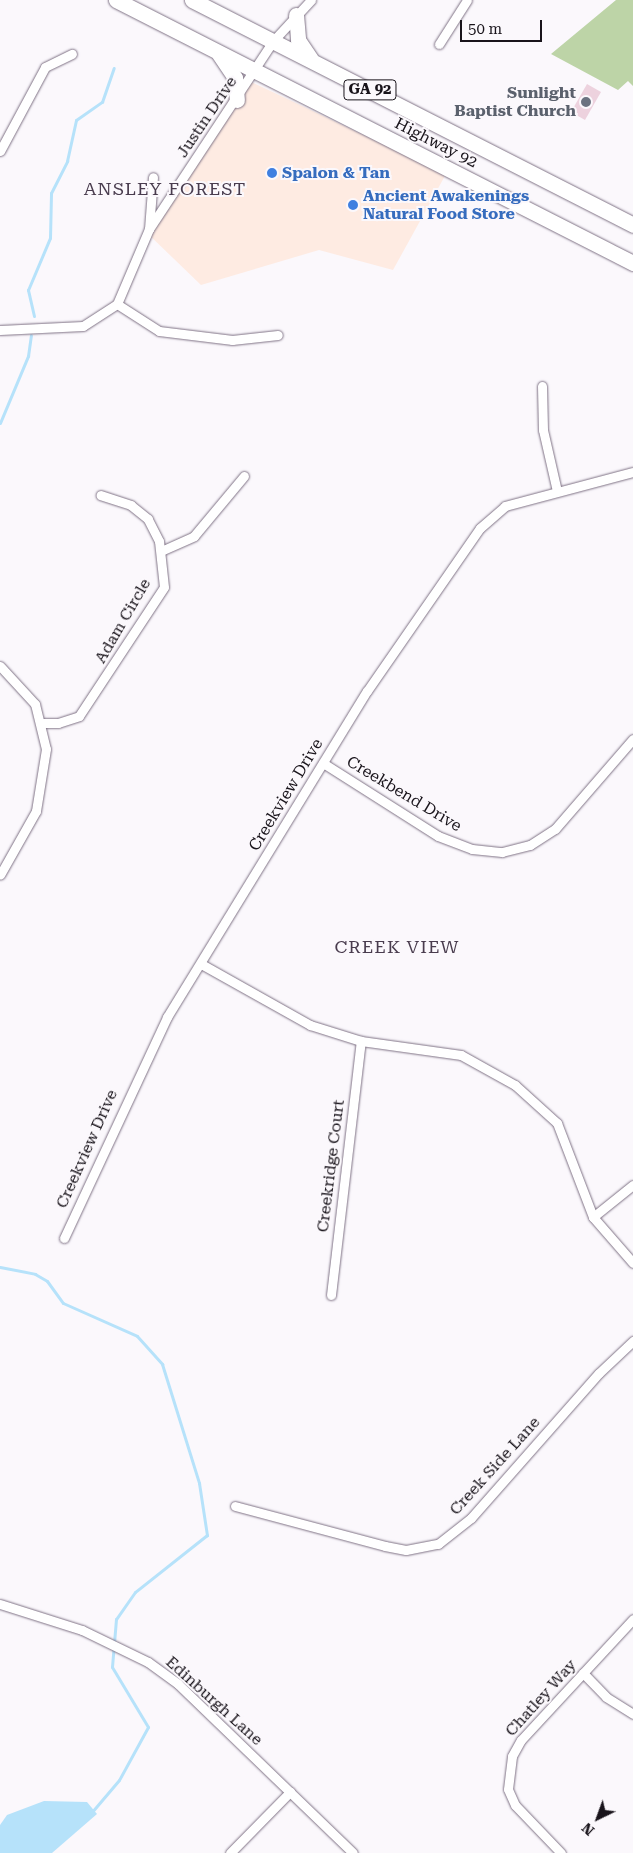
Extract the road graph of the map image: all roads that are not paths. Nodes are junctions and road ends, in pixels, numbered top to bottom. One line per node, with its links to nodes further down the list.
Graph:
1 (116, 0): 8 (main road, Highway 92 / GA 92)
2 (192, 0): 6 (main road, Highway 92 / GA 92)
3 (311, 0): 5 (street, Justin Drive)
4 (467, 0): 7 (street)
5 (296, 16): 6 (street, Justin Drive); 10 (main road)
6 (273, 41): 10 (main road, Highway 92 / GA 92); 11 (street, Justin Drive)
7 (439, 44)
8 (212, 49): 11 (main road, Highway 92 / GA 92); 12 (main road)
9 (72, 54): 13 (street)
10 (313, 62): 15 (main road, Highway 92 / GA 92)
11 (256, 71): 12 (street, Justin Drive); 17 (main road, Highway 92 / GA 92)
12 (237, 100): 16 (street, Justin Drive)
13 (0, 150)
14 (153, 177): 16 (street, Justin Drive)
15 (633, 225)
16 (149, 229): 18 (street, Justin Drive)
17 (633, 264)
18 (117, 304): 19 (street); 20 (street)
19 (0, 330)
20 (278, 335)
21 (542, 386): 24 (street)
22 (633, 472): 24 (street, Creekview Drive)
23 (244, 476): 26 (street)
24 (557, 491): 30 (street, Creekview Drive)
25 (101, 495): 26 (street, Adam Circle)
26 (161, 551): 28 (street, Adam Circle)
27 (0, 666): 28 (street)
28 (42, 723): 31 (street)
29 (633, 739): 30 (street, Creekbend Drive)
30 (323, 763): 32 (street, Creekview Drive)
31 (0, 875)
32 (203, 965): 33 (street); 36 (street, Creekview Drive)
33 (362, 1041): 35 (street); 38 (street, Creekridge Court)
34 (633, 1185): 35 (street)
35 (593, 1217): 37 (street)
36 (64, 1238)
37 (633, 1263)
38 (331, 1295)
39 (633, 1341): 40 (street, Creek Side Lane)
40 (235, 1506)
41 (0, 1604): 45 (street, Edinburgh Lane)
42 (633, 1619): 43 (street, Chatley Way)
43 (583, 1673): 44 (street); 48 (street, Chatley Way)
44 (633, 1714)
45 (290, 1792): 46 (street); 47 (street, Edinburgh Lane)
46 (230, 1853)
47 (353, 1853)
48 (561, 1853)

